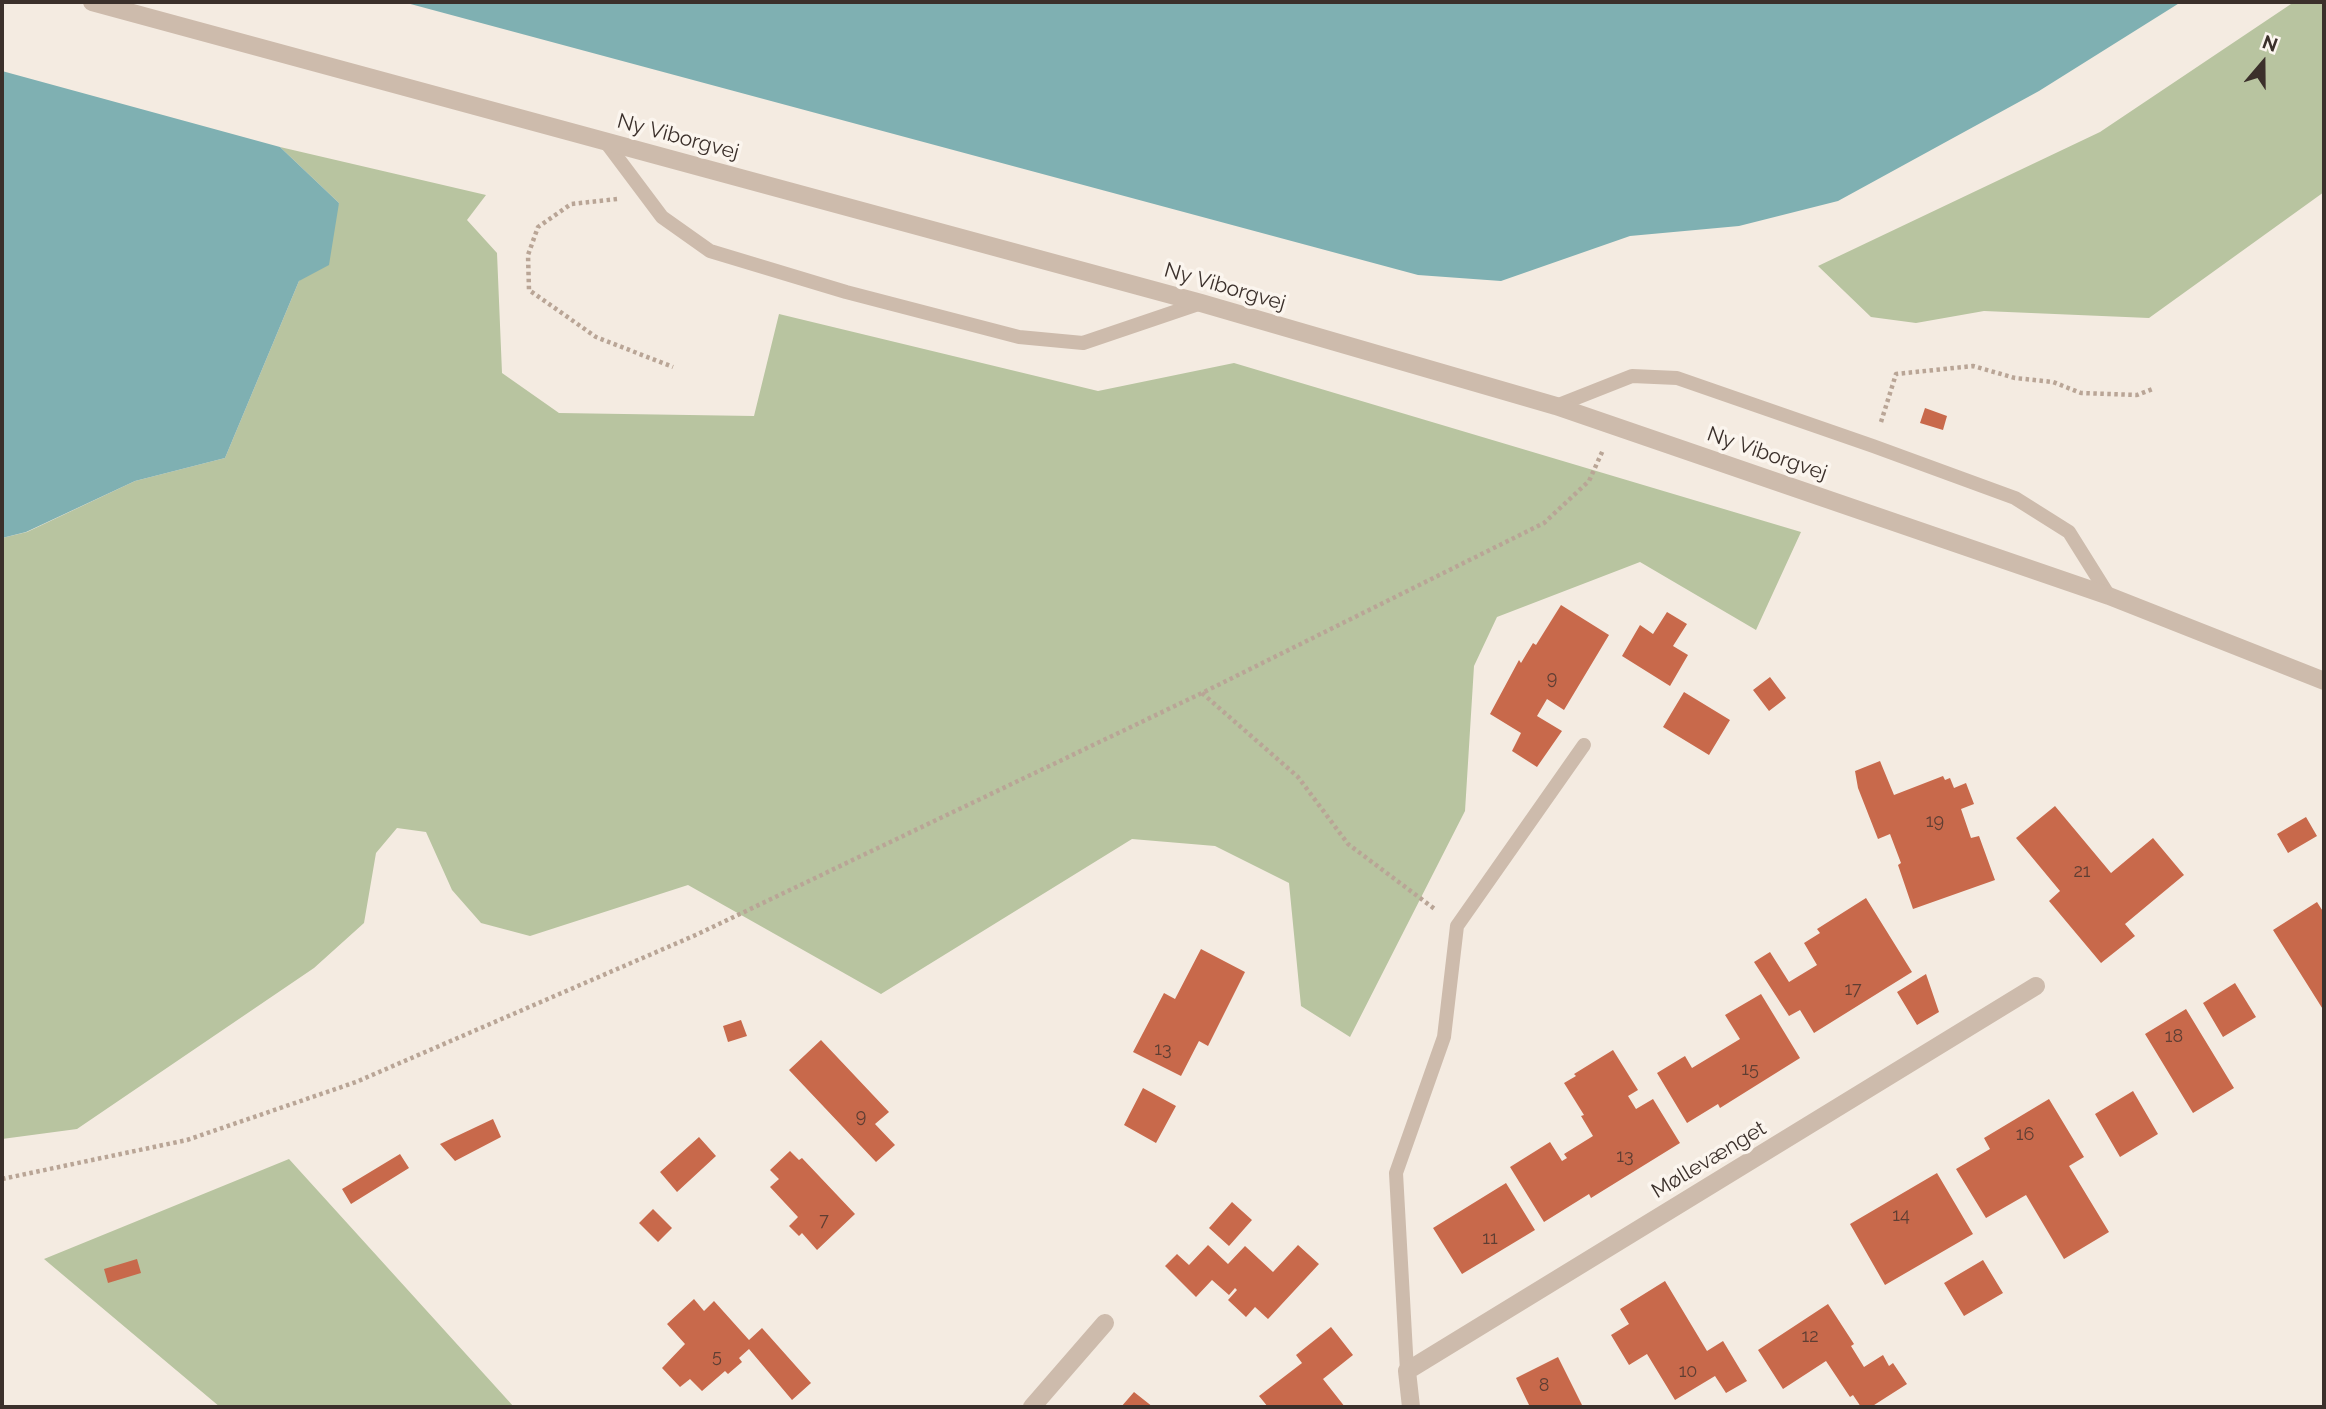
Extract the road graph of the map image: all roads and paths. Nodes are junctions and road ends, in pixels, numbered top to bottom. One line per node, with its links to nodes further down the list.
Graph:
1 (92, 2): 2 (street, Ny Viborgvej)
2 (605, 141): 3 (lane); 4 (street, Ny Viborgvej)
3 (645, 195): 4 (lane); 5 (path)
4 (1200, 303): 7 (street, Ny Viborgvej)
5 (673, 367)
6 (2155, 388): 9 (path)
7 (1556, 406): 8 (street, Ny Viborgvej); 9 (lane)
8 (1614, 426): 10 (street, Ny Viborgvej); 12 (path)
9 (1873, 446): 10 (lane)
10 (2109, 596): 11 (street, Ny Viborgvej)
11 (2324, 681)
12 (1202, 693): 14 (path); 16 (path)
13 (1584, 745): 14 (lane)
14 (1457, 926): 18 (lane)
15 (2036, 986): 18 (street, Møllevænget)
16 (2, 1180)
17 (1105, 1322): 19 (street)
18 (1407, 1371): 20 (street)
19 (1032, 1407)
20 (1411, 1407)

